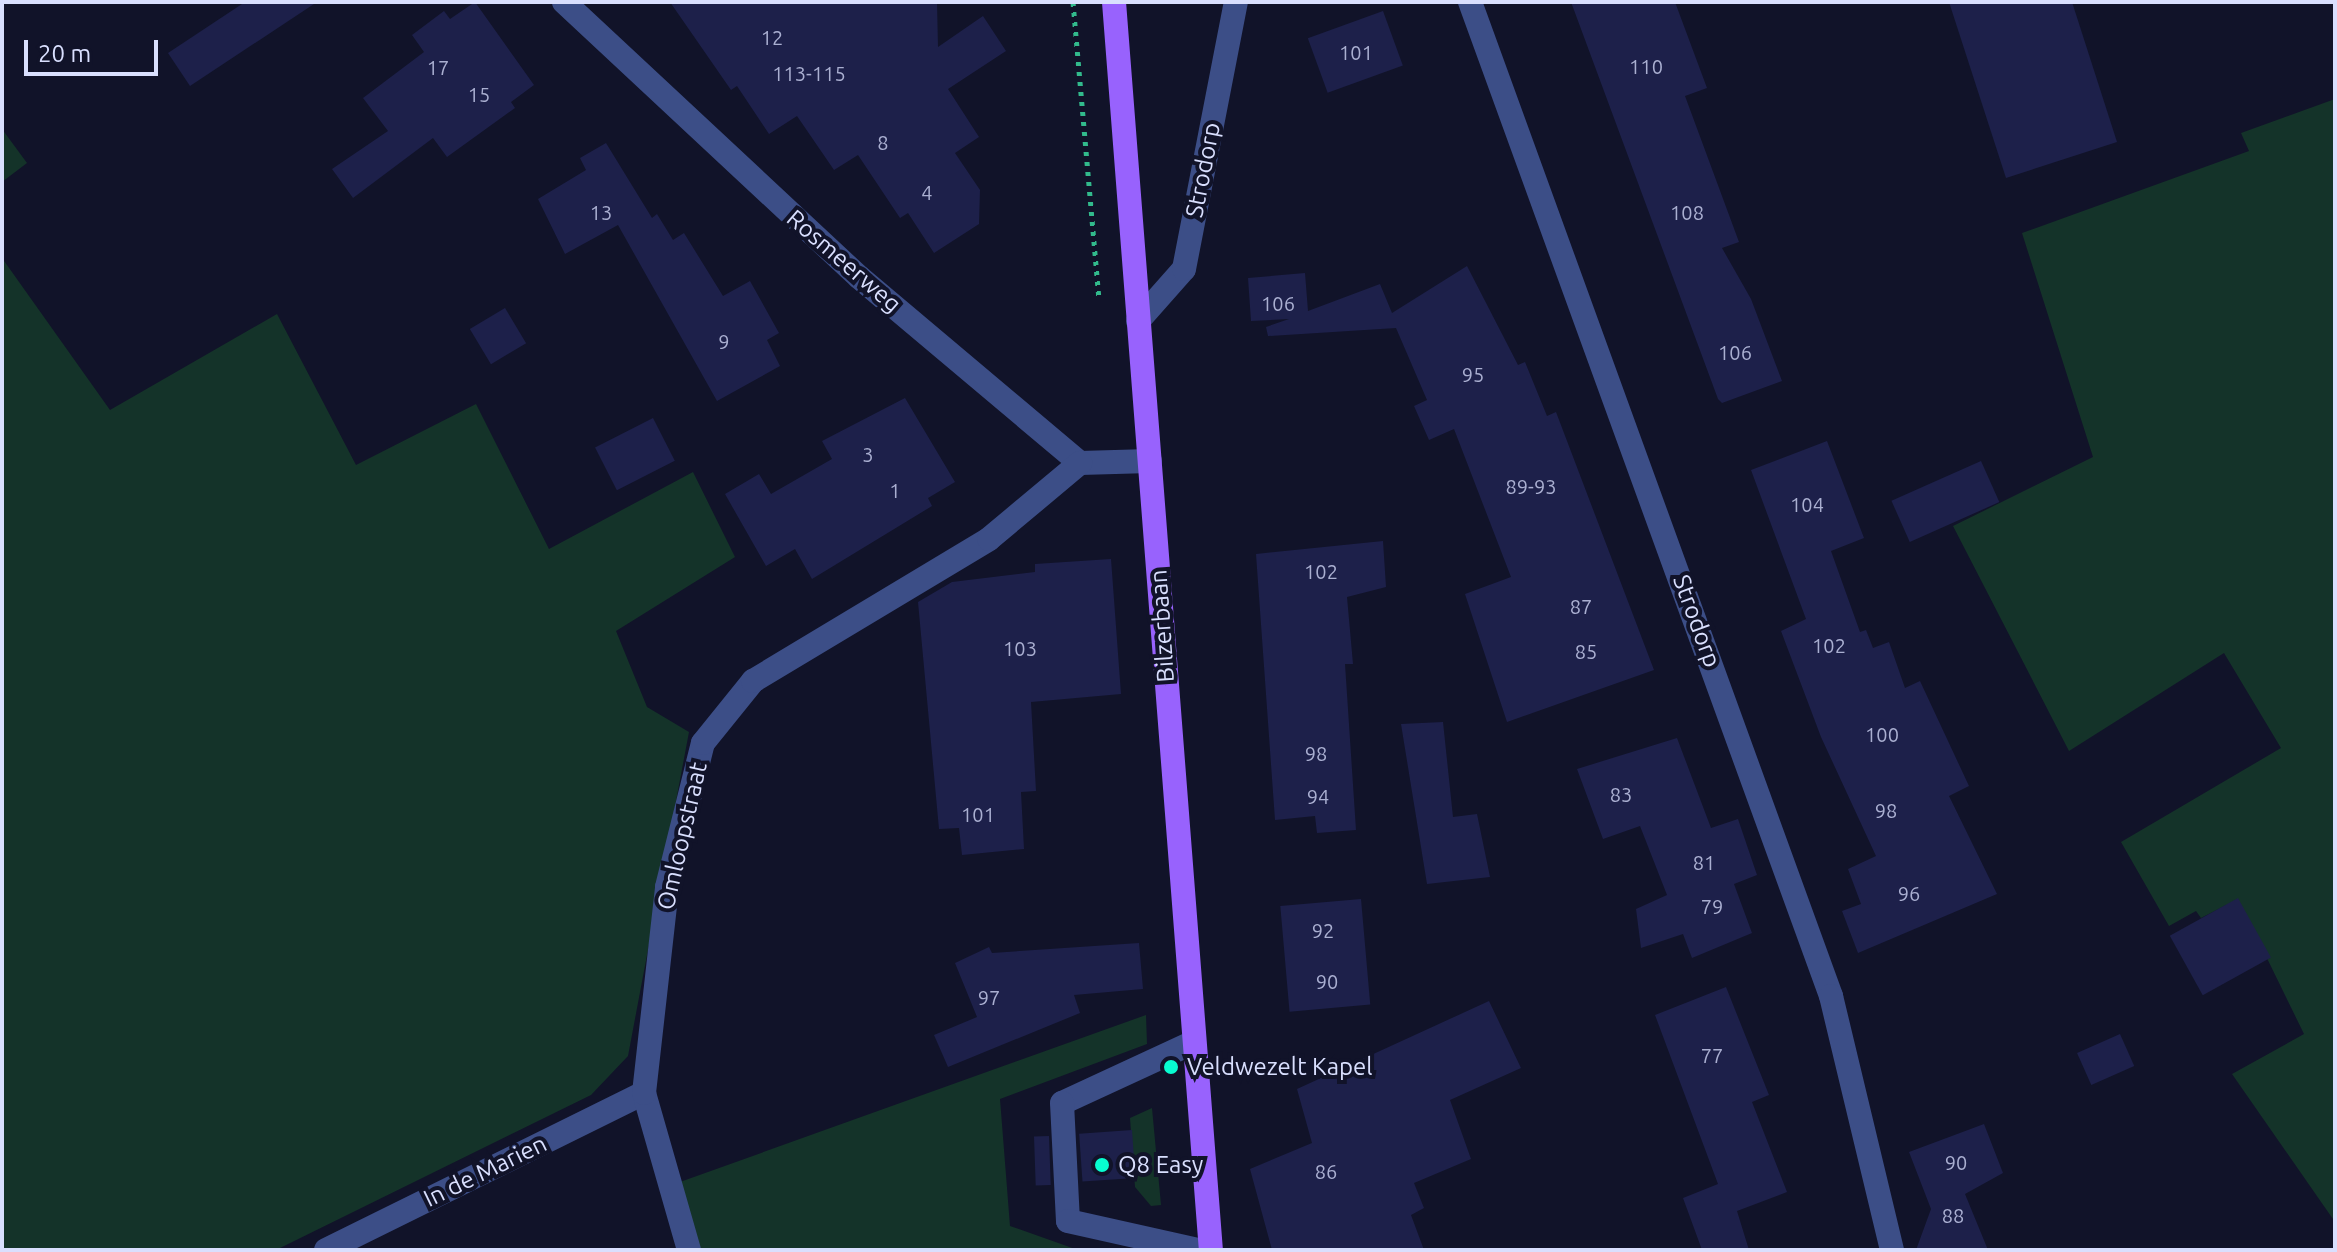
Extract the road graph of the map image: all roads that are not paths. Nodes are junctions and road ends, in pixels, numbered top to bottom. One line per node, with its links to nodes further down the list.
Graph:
1 (564, 2): 7 (street, Rosmeerweg)
2 (1114, 2): 5 (main road, Bilzerbaan)
3 (1236, 2): 5 (street, Strodorp)
4 (1470, 2): 14 (street, Strodorp)
5 (1138, 321): 6 (main road, Bilzerbaan)
6 (1150, 461): 7 (street); 8 (main road, Bilzerbaan)
7 (1080, 463): 9 (street, Omloopstraat)
8 (1194, 1042): 12 (street); 13 (main road, Bilzerbaan)
9 (644, 1093): 10 (street, In de Marien); 11 (street, Omloopstraat)
10 (326, 1250)
11 (689, 1250)
12 (1198, 1250)
13 (1211, 1250)
14 (1892, 1250)

